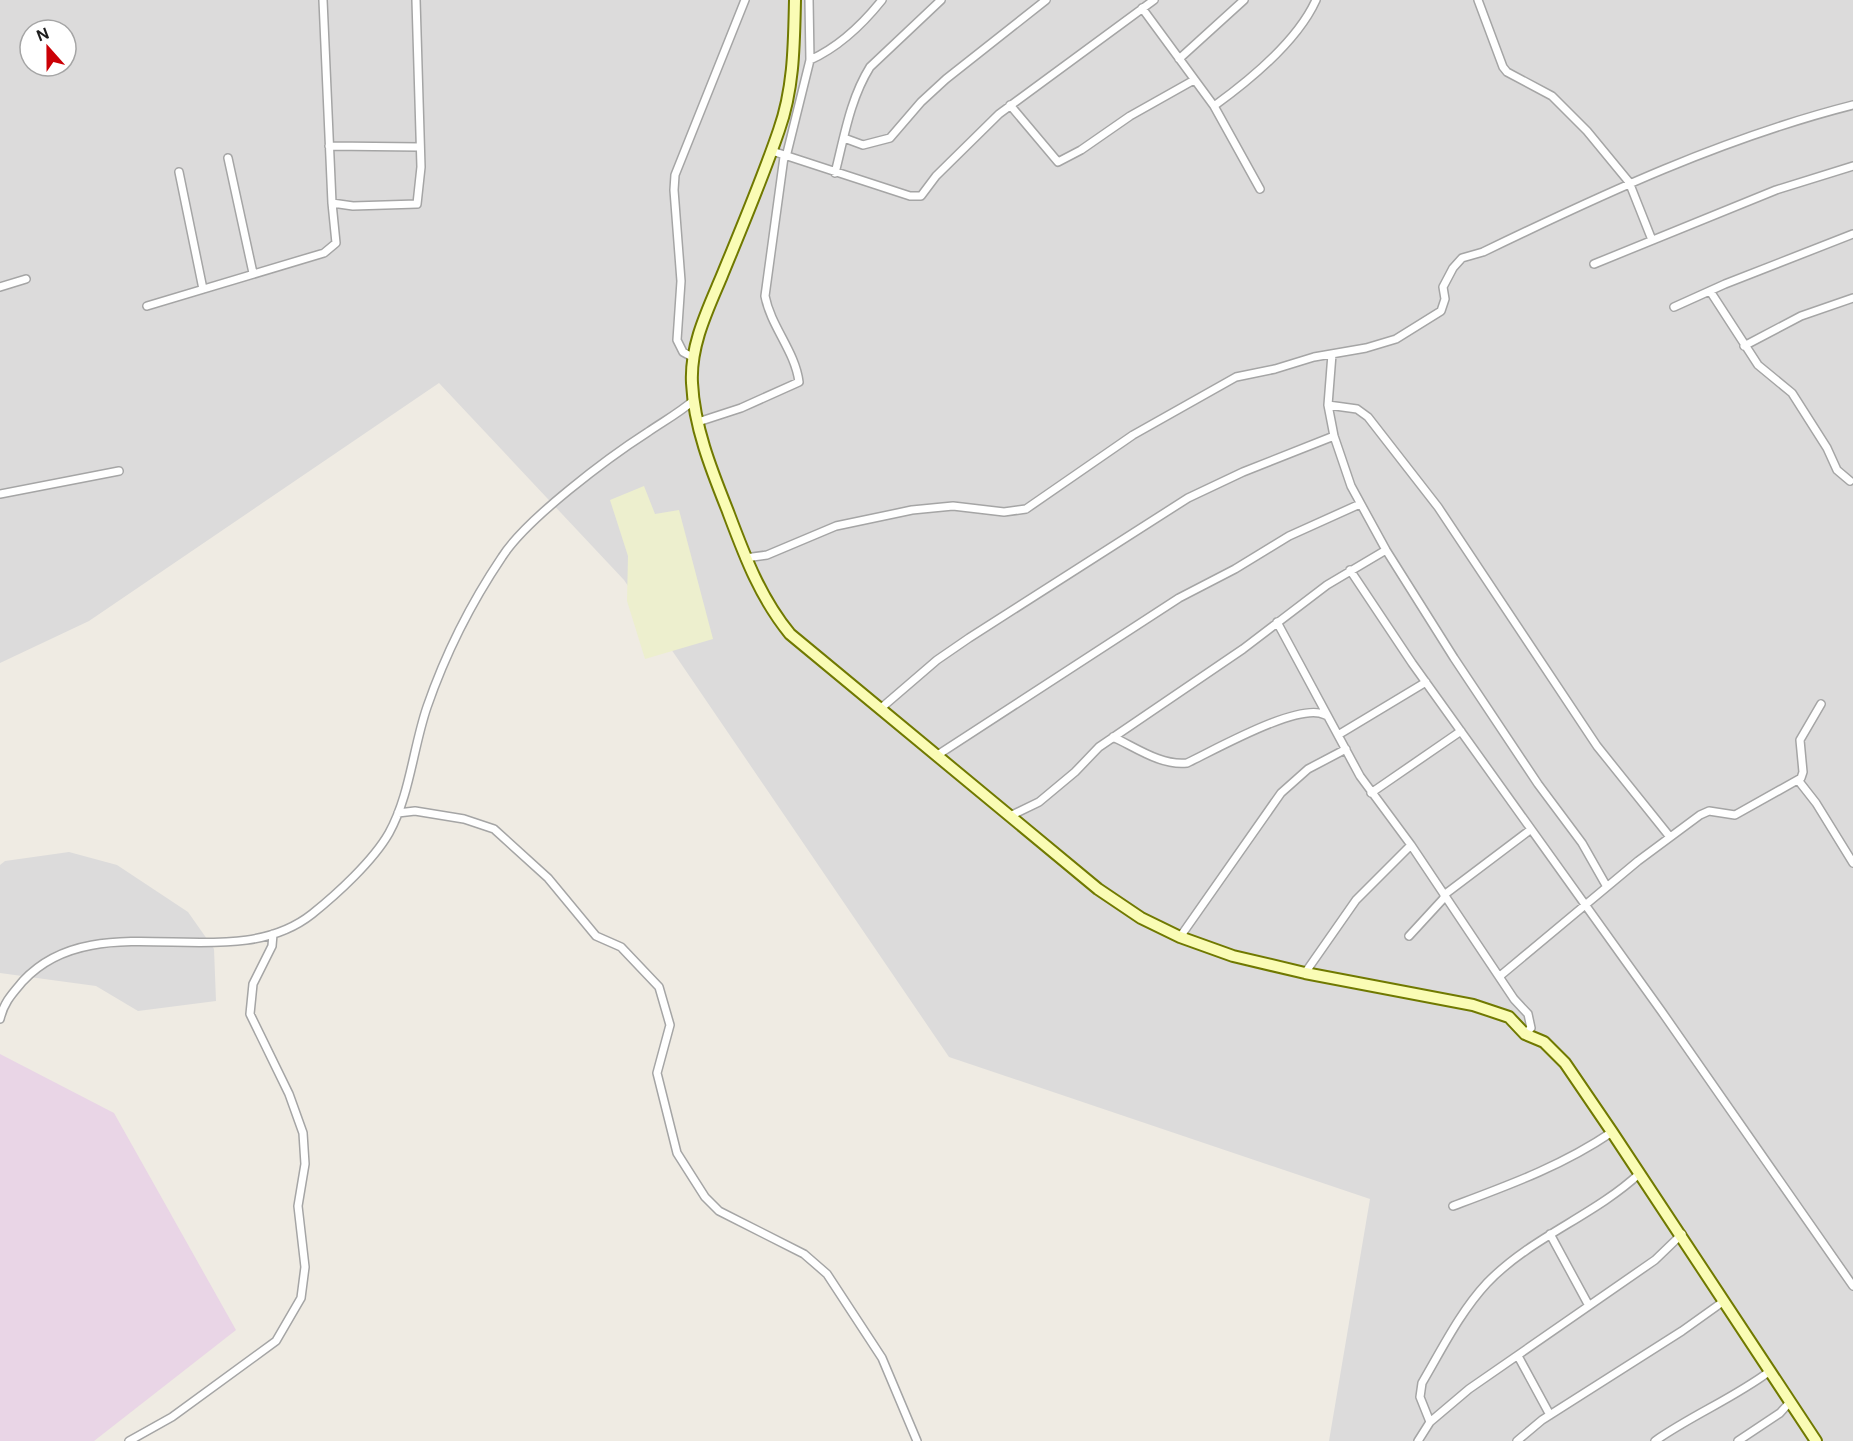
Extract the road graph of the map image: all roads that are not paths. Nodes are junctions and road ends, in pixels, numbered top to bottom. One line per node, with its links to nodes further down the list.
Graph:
1 (323, 0): 21 (street)
2 (416, 0): 22 (street)
3 (745, 0): 45 (street)
4 (795, 0): 23 (main road)
5 (809, 0): 15 (street)
6 (882, 0): 15 (street)
7 (941, 0): 20 (street)
8 (1046, 0): 20 (street)
9 (1154, 0): 13 (street)
10 (1244, 0): 14 (street)
11 (1316, 0): 19 (street)
12 (1478, 0): 29 (street)
13 (1142, 8): 14 (street); 17 (street)
14 (1179, 59): 16 (street)
15 (810, 60): 24 (street)
16 (1194, 80): 17 (street); 19 (street)
17 (1010, 105): 28 (street)
18 (1853, 105): 29 (street)
19 (1214, 106): 30 (street)
20 (844, 138): 28 (street)
21 (329, 146): 22 (street); 31 (street)
22 (419, 147): 31 (street)
23 (772, 151): 24 (street); 45 (main road)
24 (785, 157): 28 (street); 48 (street)
25 (228, 158): 35 (street)
26 (1853, 166): 33 (street)
27 (178, 172): 38 (street)
28 (835, 173)
29 (1629, 182): 33 (street); 44 (street)
30 (1260, 189)
31 (332, 203): 35 (street)
32 (1853, 234): 39 (street)
33 (1652, 240): 34 (street)
34 (1594, 264)
35 (253, 273): 38 (street)
36 (26, 279): 37 (street)
37 (0, 287)
38 (203, 289): 41 (street)
39 (1710, 291): 42 (street); 43 (street)
40 (1853, 298): 43 (street)
41 (147, 306)
42 (1674, 307)
43 (1744, 346): 51 (street)
44 (1332, 354): 47 (street); 55 (street)
45 (694, 358): 46 (main road)
46 (694, 400): 48 (main road); 69 (street)
47 (1328, 405): 49 (street); 74 (street)
48 (698, 422): 55 (main road)
49 (1334, 436): 53 (street); 60 (street)
50 (119, 471): 52 (street)
51 (1850, 481)
52 (0, 494)
53 (1360, 504): 54 (street); 66 (street)
54 (1386, 550): 56 (street); 77 (street)
55 (746, 558): 60 (main road)
56 (1350, 570): 57 (street); 58 (street)
57 (1277, 622): 61 (street); 64 (street)
58 (1426, 682): 62 (street); 63 (street)
59 (1821, 704): 67 (street)
60 (880, 709): 66 (main road)
61 (1326, 716): 63 (street); 64 (street)
62 (1461, 731): 68 (street); 73 (street)
63 (1338, 735): 65 (street)
64 (1113, 738): 72 (street)
65 (1346, 749): 68 (street); 82 (street)
66 (936, 756): 72 (main road)
67 (1798, 780): 74 (street); 76 (street)
68 (1371, 793): 75 (street)
69 (404, 796): 70 (street); 71 (street)
70 (415, 810): 71 (street); 101 (street)
71 (398, 813): 80 (street)
72 (1010, 816): 82 (main road)
73 (1530, 830): 78 (street); 79 (street)
74 (1670, 837): 77 (street)
75 (1411, 844): 78 (street); 83 (street)
76 (1853, 863)
77 (1607, 887): 79 (street)
78 (1444, 895): 81 (street); 84 (street)
79 (1586, 906): 84 (street); 92 (street)
80 (273, 934): 85 (street); 100 (street)
81 (1409, 936)
82 (1180, 937): 83 (main road)
83 (1305, 973): 86 (main road)
84 (1500, 976): 86 (street)
85 (0, 1019)
86 (1525, 1034): 87 (main road)
87 (1612, 1132): 88 (main road); 89 (street)
88 (1640, 1173): 90 (street); 91 (main road)
89 (1453, 1206)
90 (1550, 1234): 94 (street); 99 (street)
91 (1682, 1234): 93 (main road); 94 (street)
92 (1853, 1286)
93 (1724, 1301): 96 (main road); 98 (street)
94 (1588, 1304): 95 (street)
95 (1518, 1356): 98 (street); 99 (street)
96 (1770, 1371): 97 (main road); 104 (street)
97 (1790, 1402): 105 (street); 106 (main road)
98 (1550, 1415): 103 (street)
99 (1431, 1422): 102 (street)
100 (129, 1441)
101 (917, 1441)
102 (1418, 1441)
103 (1517, 1441)
104 (1655, 1441)
105 (1738, 1441)
106 (1816, 1441)

